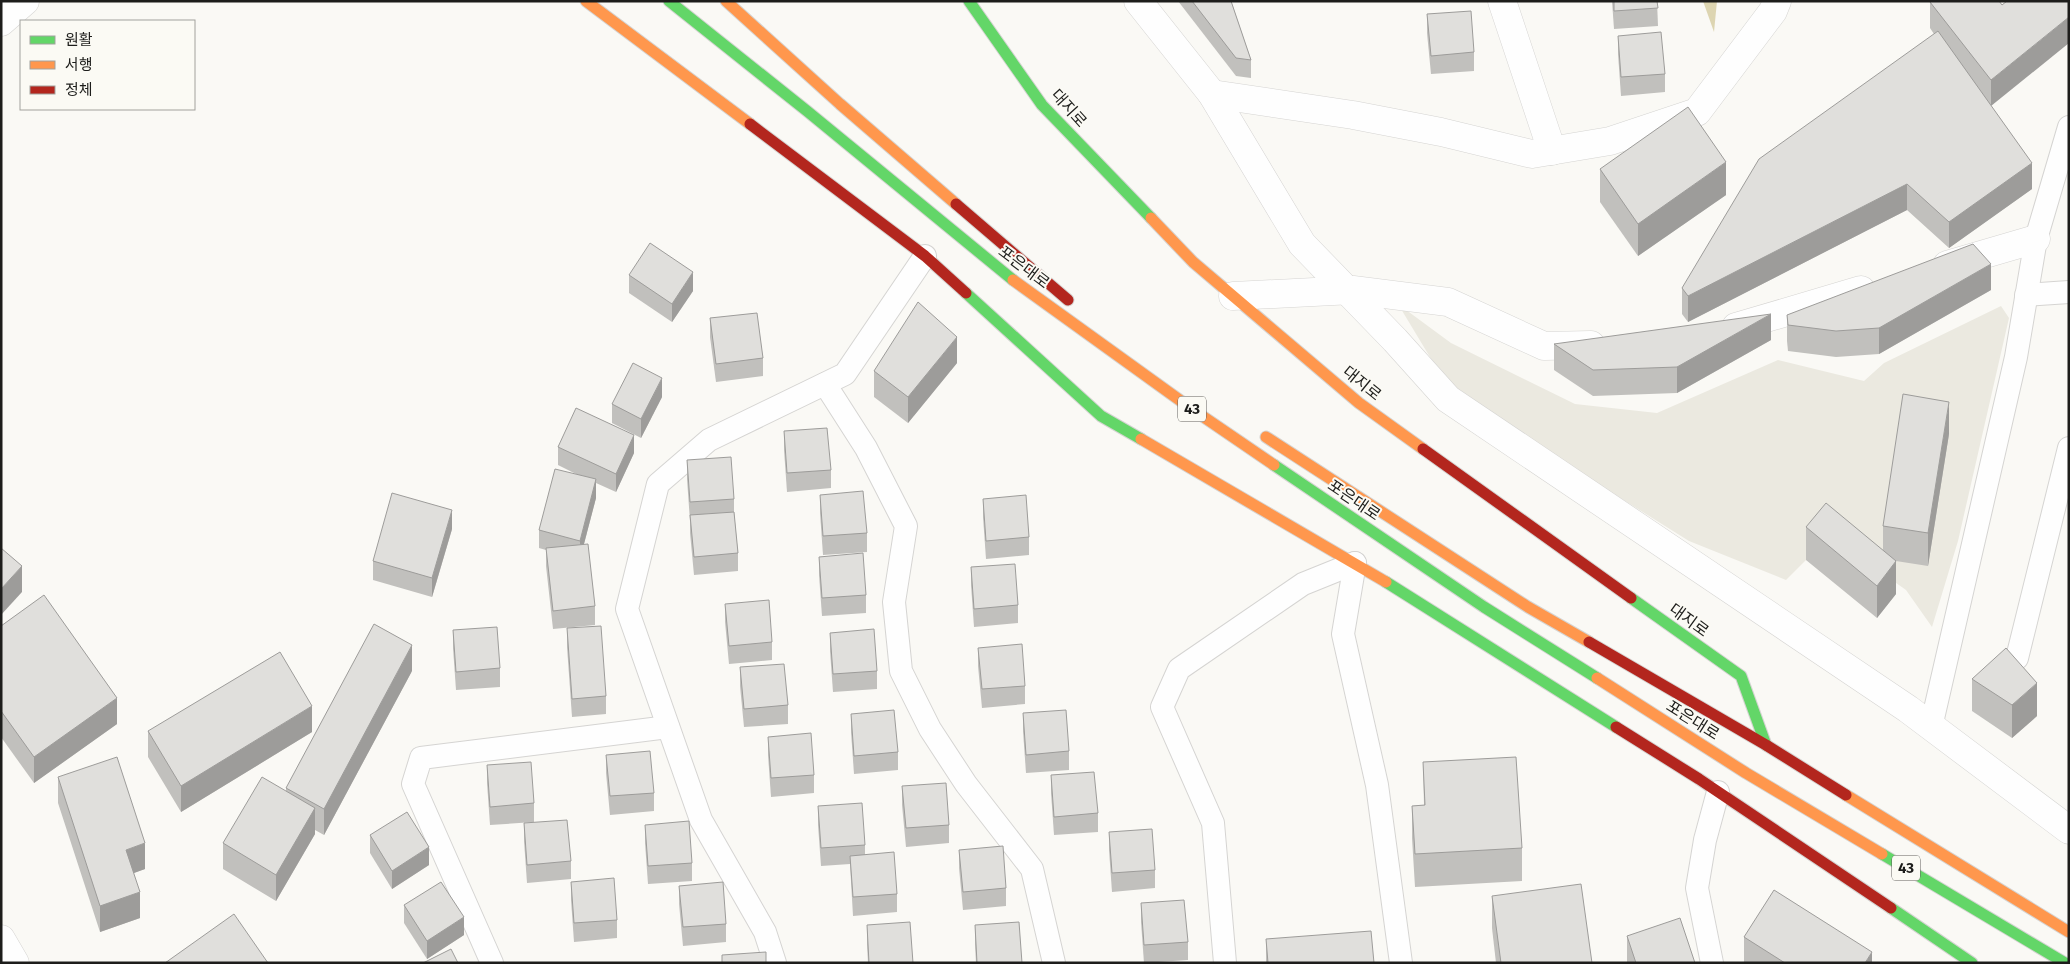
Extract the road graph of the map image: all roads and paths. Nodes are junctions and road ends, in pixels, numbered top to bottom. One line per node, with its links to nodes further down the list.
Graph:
1 (25, 1): 9 (street)
2 (586, 1): 14 (main road)
3 (669, 1): 44 (main road, 포은대로 / 43)
4 (726, 1): 21 (main road, 포은대로)
5 (968, 1): 20 (main road, 대지로)
6 (1138, 1): 10 (street)
7 (1502, 1): 12 (street)
8 (1777, 1): 12 (street)
9 (1, 22)
10 (1212, 94): 12 (street); 17 (street)
11 (2069, 127): 13 (lane)
12 (1552, 151)
13 (2036, 239): 15 (street); 19 (lane)
14 (925, 256): 24 (lane); 27 (main road)
15 (1922, 272)
16 (1884, 284): 22 (street)
17 (1347, 291): 20 (street); 23 (street); 30 (street)
18 (2069, 292): 19 (lane)
19 (2026, 295): 30 (lane)
20 (1232, 296): 31 (main road, 대지로)
21 (1076, 306)
22 (1713, 334)
23 (1619, 344)
24 (825, 384): 29 (lane); 39 (lane)
25 (1260, 433): 31 (main road, 포은대로 / 43)
26 (2069, 448): 28 (lane)
27 (1355, 563): 32 (main road); 40 (lane); 41 (lane)
28 (2017, 658)
29 (668, 726): 37 (lane); 38 (lane)
30 (1931, 727): 33 (street)
31 (1766, 745): 34 (main road, 포은대로 / 43)
32 (1718, 792): 42 (lane); 43 (main road)
33 (2069, 830)
34 (2069, 932)
35 (1, 939): 36 (street)
36 (15, 963)
37 (492, 963)
38 (775, 963)
39 (1054, 963)
40 (1225, 963)
41 (1402, 963)
42 (1712, 963)
43 (1972, 963)
44 (2065, 963)

